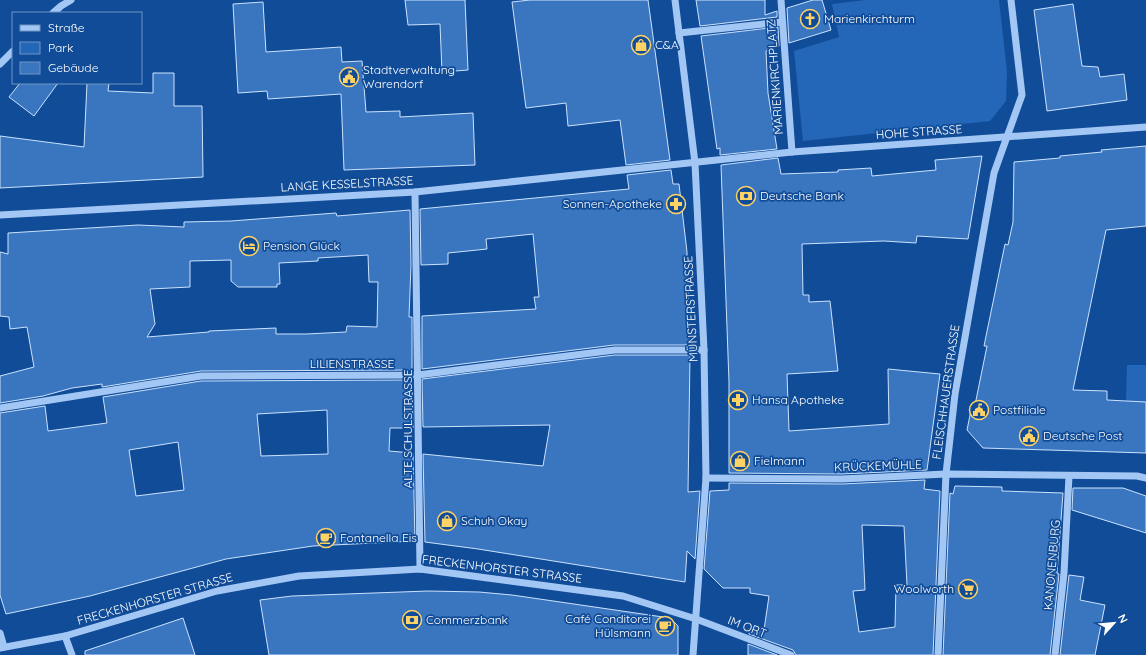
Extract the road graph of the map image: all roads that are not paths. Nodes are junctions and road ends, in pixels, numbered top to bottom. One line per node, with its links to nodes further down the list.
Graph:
1 (71, 0): 5 (street)
2 (675, 0): 7 (street, MÜNSTERSTRASSE)
3 (781, 0): 6 (street, MARIENKIRCHPLATZ)
4 (1011, 0): 11 (street)
5 (54, 12)
6 (782, 22): 7 (street); 12 (street, MARIENKIRCHPLATZ)
7 (679, 33): 13 (street, MÜNSTERSTRASSE)
8 (12, 52): 9 (street)
9 (0, 64)
10 (1146, 127): 11 (street, HOHE STRASSE)
11 (1008, 136): 12 (street, HOHE STRASSE); 19 (street, FLEISCHHAUERSTRASSE)
12 (792, 152): 13 (street, HOHE STRASSE)
13 (695, 163): 14 (street, LANGE KESSELSTRASSE); 16 (street, MÜNSTERSTRASSE)
14 (415, 192): 15 (street, LANGE KESSELSTRASSE); 17 (street, ALTE SCHULSTRASSE)
15 (0, 215)
16 (704, 350): 17 (street, LILIENSTRASSE); 21 (street, MÜNSTERSTRASSE)
17 (418, 375): 18 (street, LILIENSTRASSE); 23 (street, ALTE SCHULSTRASSE)
18 (0, 408)
19 (946, 474): 20 (street, KRÜCKEMÜHLE); 21 (street, KRÜCKEMÜHLE); 31 (street, FLEISCHHAUERSTRASSE)
20 (1069, 476): 22 (street, KRÜCKEMÜHLE); 32 (street, KANONENBURG)
21 (706, 478): 24 (street, MÜNSTERSTRASSE)
22 (1146, 478)
23 (420, 569): 24 (street, FRECKENHORSTER STRASSE); 26 (street, FRECKENHORSTER STRASSE)
24 (696, 619): 29 (street, MÜNSTERSTRASSE); 30 (street, IM ORT)
25 (0, 633): 27 (street)
26 (65, 636): 27 (street, FRECKENHORSTER STRASSE); 28 (street)
27 (2, 648)
28 (72, 655)
29 (694, 655)
30 (791, 655)
31 (938, 655)
32 (1055, 655)

